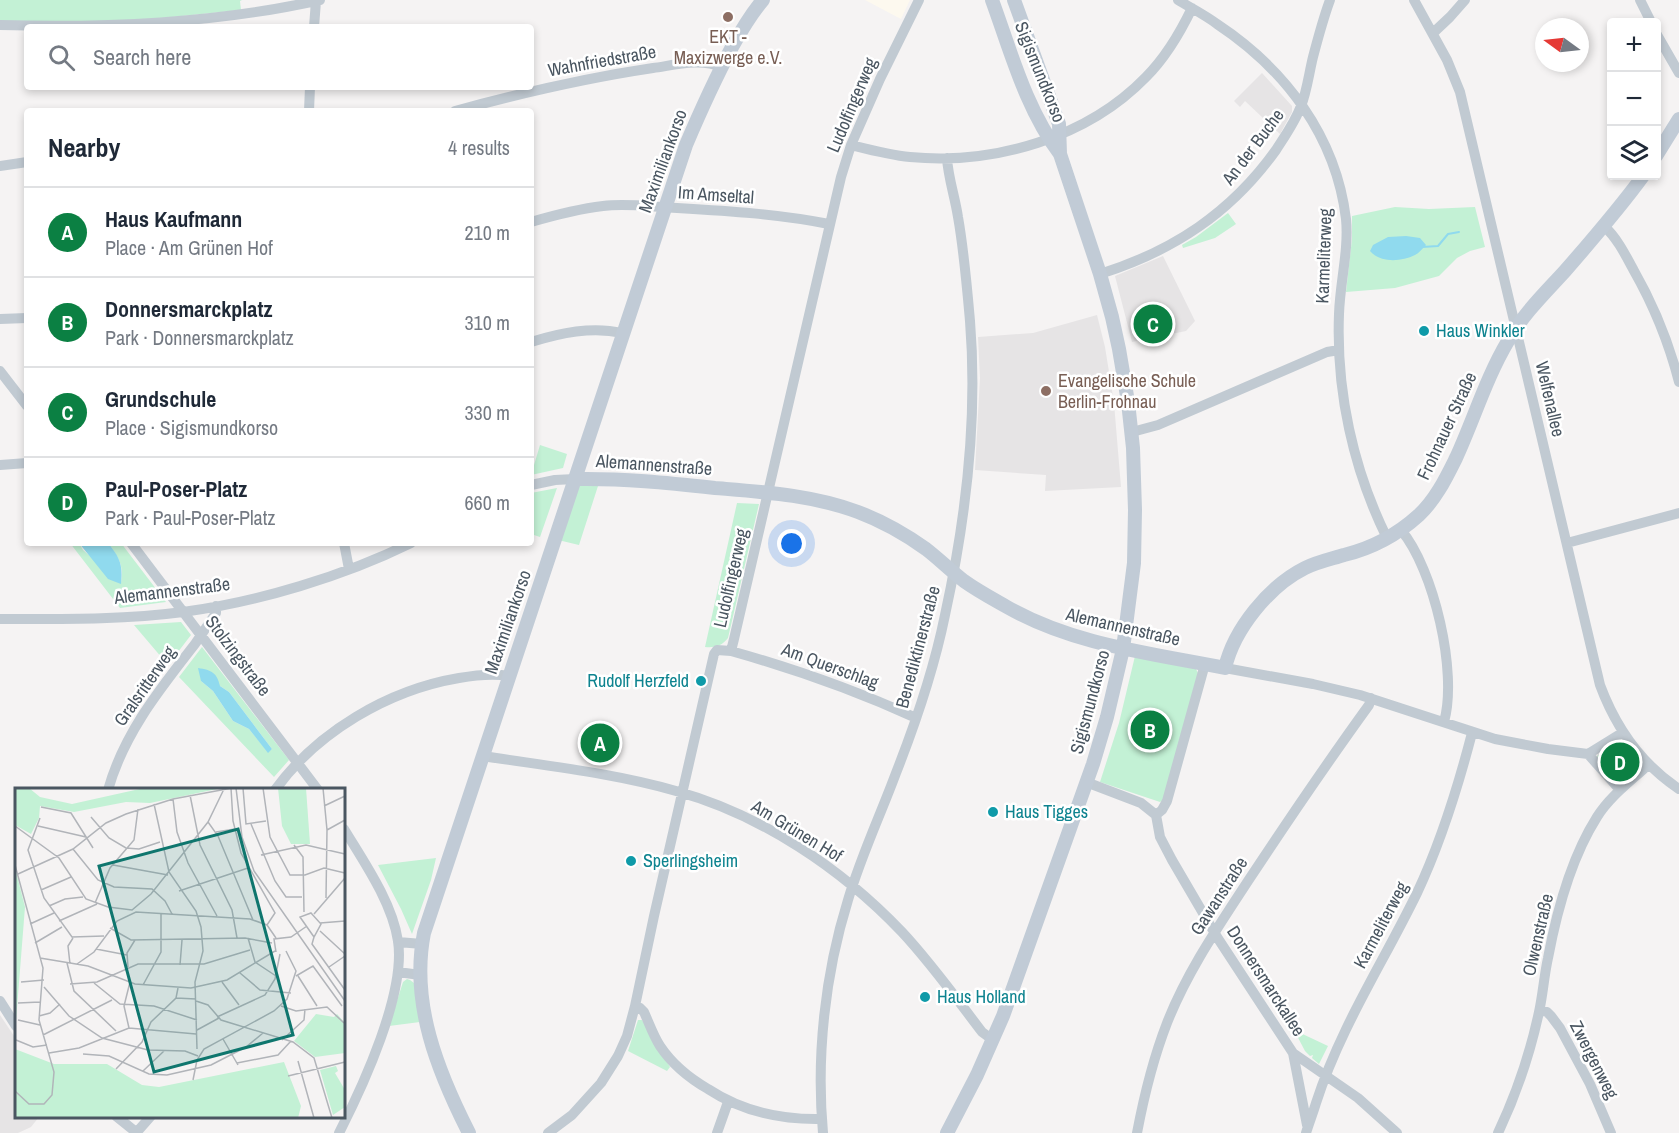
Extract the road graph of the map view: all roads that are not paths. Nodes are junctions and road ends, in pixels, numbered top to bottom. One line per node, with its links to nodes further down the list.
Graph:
1 (318, 0): 13 (street); 14 (street)
2 (764, 0): 19 (street, Maximiliankorso)
3 (919, 0): 27 (street, Ludolfingerweg)
4 (992, 0): 26 (street, Sigismundkorso)
5 (1014, 0): 26 (street, Sigismundkorso)
6 (1178, 0): 11 (street, Karmeliterweg)
7 (1330, 0): 22 (street, An der Buche)
8 (1414, 0): 17 (street, Welfenallee)
9 (1465, 0): 17 (street)
10 (1640, 0): 12 (street)
11 (1192, 8): 22 (street, Karmeliterweg); 26 (street)
12 (1649, 18)
13 (120, 24)
14 (314, 24)
15 (0, 25): 16 (street)
16 (24, 25)
17 (1433, 33): 40 (street, Welfenallee)
18 (1661, 42): 20 (street)
19 (721, 67): 24 (street, Wahnfriedstraße); 33 (street, Maximiliankorso)
20 (1679, 73)
21 (310, 90): 23 (street)
22 (1302, 105): 37 (street, An der Buche); 43 (street, Karmeliterweg)
23 (309, 108)
24 (466, 108)
25 (1679, 119): 28 (street)
26 (1054, 136): 29 (street); 37 (street, Sigismundkorso)
27 (851, 145): 29 (street); 35 (street, Ludolfingerweg)
28 (1661, 148)
29 (947, 158): 61 (street, Benediktinerstraße)
30 (24, 162): 31 (street)
31 (0, 166)
32 (1640, 180): 36 (street, Frohnauer Straße)
33 (664, 208): 34 (street, Im Amseltal); 35 (street, Im Amseltal); 41 (street, Maximiliankorso)
34 (534, 221)
35 (829, 224): 52 (street, Ludolfingerweg)
36 (1604, 226): 40 (street, Frohnauer Straße); 45 (street)
37 (1100, 274): 47 (street, Sigismundkorso)
38 (24, 318): 39 (street)
39 (0, 319)
40 (1516, 328): 54 (street, Frohnauer Straße); 56 (street, Welfenallee)
41 (622, 333): 42 (street); 50 (street, Maximiliankorso)
42 (534, 341)
43 (1339, 350): 47 (street); 55 (street, Karmeliterweg)
44 (0, 370): 46 (street)
45 (1679, 382)
46 (24, 402)
47 (1132, 432): 66 (street, Sigismundkorso)
48 (24, 463): 49 (street)
49 (0, 465)
50 (574, 479): 51 (street, Alemannenstraße); 52 (street, Alemannenstraße); 70 (street, Maximiliankorso)
51 (534, 484)
52 (768, 493): 61 (street, Alemannenstraße); 67 (street, Ludolfingerweg)
53 (1679, 513): 56 (street)
54 (1401, 530): 55 (street, Frohnauer Straße); 73 (street)
55 (1387, 538): 69 (street, Frohnauer Straße)
56 (1567, 543): 75 (street, Welfenallee)
57 (133, 546): 63 (street, Stolzingstraße)
58 (345, 546): 60 (street)
59 (404, 546): 60 (street, Alemannenstraße)
60 (349, 569): 62 (street, Alemannenstraße)
61 (954, 572): 66 (street, Alemannenstraße); 72 (street, Benediktinerstraße)
62 (216, 606): 63 (street, Alemannenstraße); 65 (street, Gralsritterweg)
63 (184, 612): 64 (street, Alemannenstraße); 65 (street, Stolzingstraße)
64 (0, 619)
65 (201, 635): 78 (street, Stolzingstraße); 81 (street, Gralsritterweg)
66 (1123, 649): 68 (street, Alemannenstraße); 80 (street, Sigismundkorso)
67 (731, 651): 72 (street, Am Querschlag); 86 (street, Ludolfingerweg)
68 (1205, 664): 69 (street, Alemannenstraße); 87 (street)
69 (1225, 668): 71 (street, Alemannenstraße)
70 (509, 676): 77 (street, Maximiliankorso); 78 (street)
71 (1371, 698): 73 (street, Alemannenstraße); 90 (street, Gawanstraße)
72 (916, 718): 89 (street, Benediktinerstraße)
73 (1444, 722): 74 (street, Alemannenstraße)
74 (1472, 733): 76 (street, Alemannenstraße); 101 (street, Karmeliterweg)
75 (1622, 733): 76 (street); 79 (street, Welfenallee)
76 (1588, 754): 85 (street)
77 (483, 756): 86 (street, Am Grünen Hof); 92 (street, Maximiliankorso)
78 (298, 762): 82 (street); 83 (street, Stolzingstraße)
79 (1648, 765): 84 (street, Welfenallee); 85 (street, Olwenstraße)
80 (1086, 782): 87 (street); 99 (street, Sigismundkorso)
81 (108, 788)
82 (276, 788)
83 (317, 788)
84 (1679, 789)
85 (1620, 790): 97 (street, Olwenstraße)
86 (682, 793): 89 (street, Am Grünen Hof); 96 (street, Ludolfingerweg)
87 (1156, 815): 90 (street, Donnersmarckallee)
88 (345, 831): 91 (street)
89 (852, 885): 99 (street, Am Grünen Hof); 105 (street, Benediktinerstraße)
90 (1215, 932): 100 (street, Donnersmarckallee); 114 (street, Gawanstraße)
91 (398, 942): 92 (street); 93 (street)
92 (422, 944): 94 (street, Maximiliankorso)
93 (398, 967): 94 (street); 108 (street)
94 (420, 975): 109 (street, Maximiliankorso)
95 (0, 1001): 98 (street)
96 (636, 1006): 102 (street); 110 (street, Ludolfingerweg)
97 (1540, 1010): 116 (street, Olwenstraße); 117 (street, Zwergenweg)
98 (15, 1024)
99 (993, 1040): 113 (street, Sigismundkorso)
100 (1293, 1053): 101 (street, Donnersmarckallee); 106 (street, Karmeliterweg)
101 (1325, 1075): 106 (street, Karmeliterweg); 115 (street, Donnersmarckallee)
102 (728, 1102): 105 (street); 111 (street)
103 (118, 1118): 107 (street)
104 (149, 1118): 107 (street)
105 (822, 1119): 112 (street, Benediktinerstraße)
106 (1307, 1131)
107 (136, 1133)
108 (339, 1133)
109 (470, 1133)
110 (548, 1133)
111 (717, 1133)
112 (824, 1133)
113 (947, 1133)
114 (1137, 1133)
115 (1397, 1133)
116 (1498, 1133)
117 (1611, 1133)

